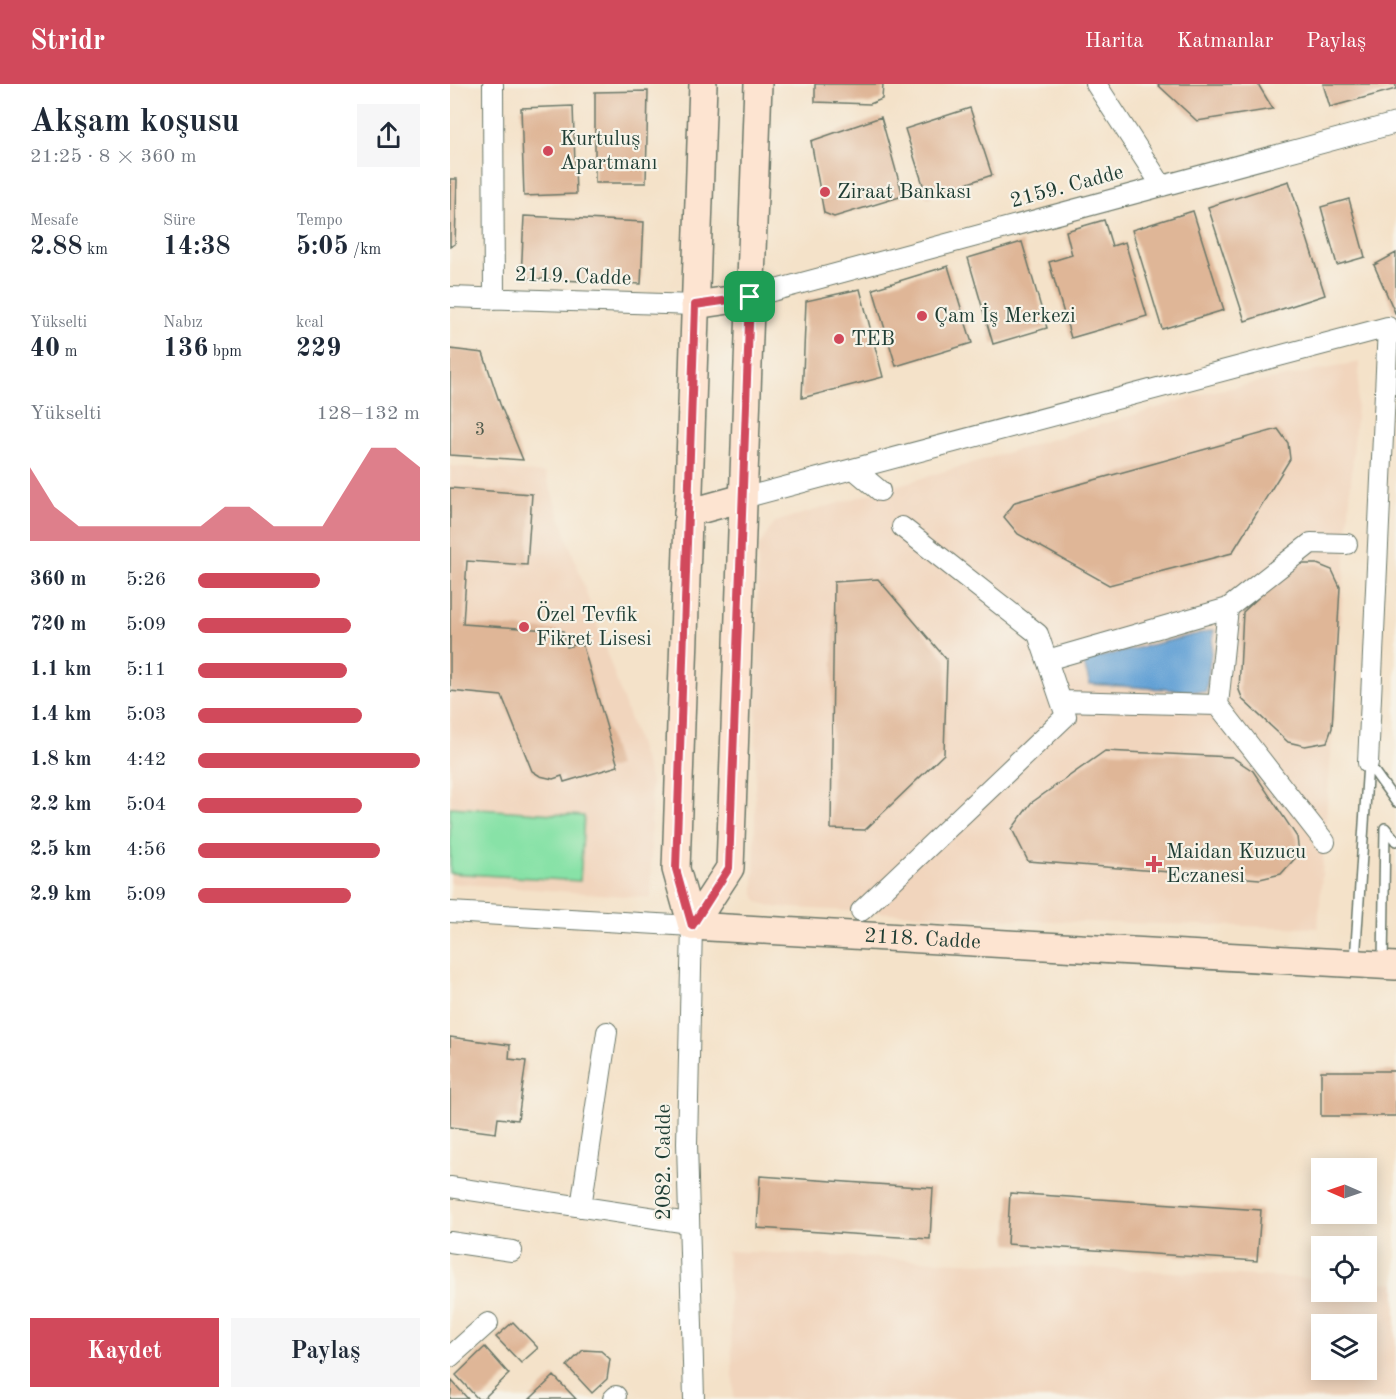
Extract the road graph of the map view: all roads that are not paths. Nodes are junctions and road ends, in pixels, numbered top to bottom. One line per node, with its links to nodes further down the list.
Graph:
1 (494, 84): 9 (street)
2 (703, 84): 10 (street)
3 (758, 84): 8 (street)
4 (1096, 84): 6 (street)
5 (1396, 123): 6 (street, 2159. Cadde)
6 (1162, 186): 8 (street, 2159. Cadde)
7 (450, 297): 9 (street, 2119. Cadde)
8 (750, 297): 10 (street); 13 (street)
9 (494, 298): 10 (street, 2119. Cadde)
10 (695, 305): 14 (street)
11 (854, 469): 12 (street); 13 (street); 21 (street)
12 (880, 491)
13 (743, 498): 14 (street); 27 (street)
14 (688, 513): 27 (street)
15 (902, 527): 18 (street)
16 (1347, 544): 17 (street)
17 (1228, 608): 18 (street); 20 (street)
18 (1047, 660): 19 (street)
19 (1061, 701): 20 (street); 25 (street)
20 (1218, 705): 24 (street)
21 (1368, 763): 22 (lane); 28 (lane)
22 (1396, 802)
23 (1396, 841): 29 (lane)
24 (1324, 842)
25 (861, 911)
26 (450, 912): 27 (street, 2118. Cadde)
27 (692, 926): 28 (street, 2118. Cadde); 33 (street, 2082. Cadde)
28 (1355, 962): 29 (street, 2118. Cadde)
29 (1390, 966)
30 (607, 1032): 32 (street)
31 (450, 1187): 32 (street)
32 (581, 1207): 33 (street)
33 (688, 1223): 38 (street, 2082. Cadde)
34 (450, 1242): 35 (street)
35 (512, 1251)
36 (488, 1323): 37 (street)
37 (450, 1357)
38 (694, 1399)

